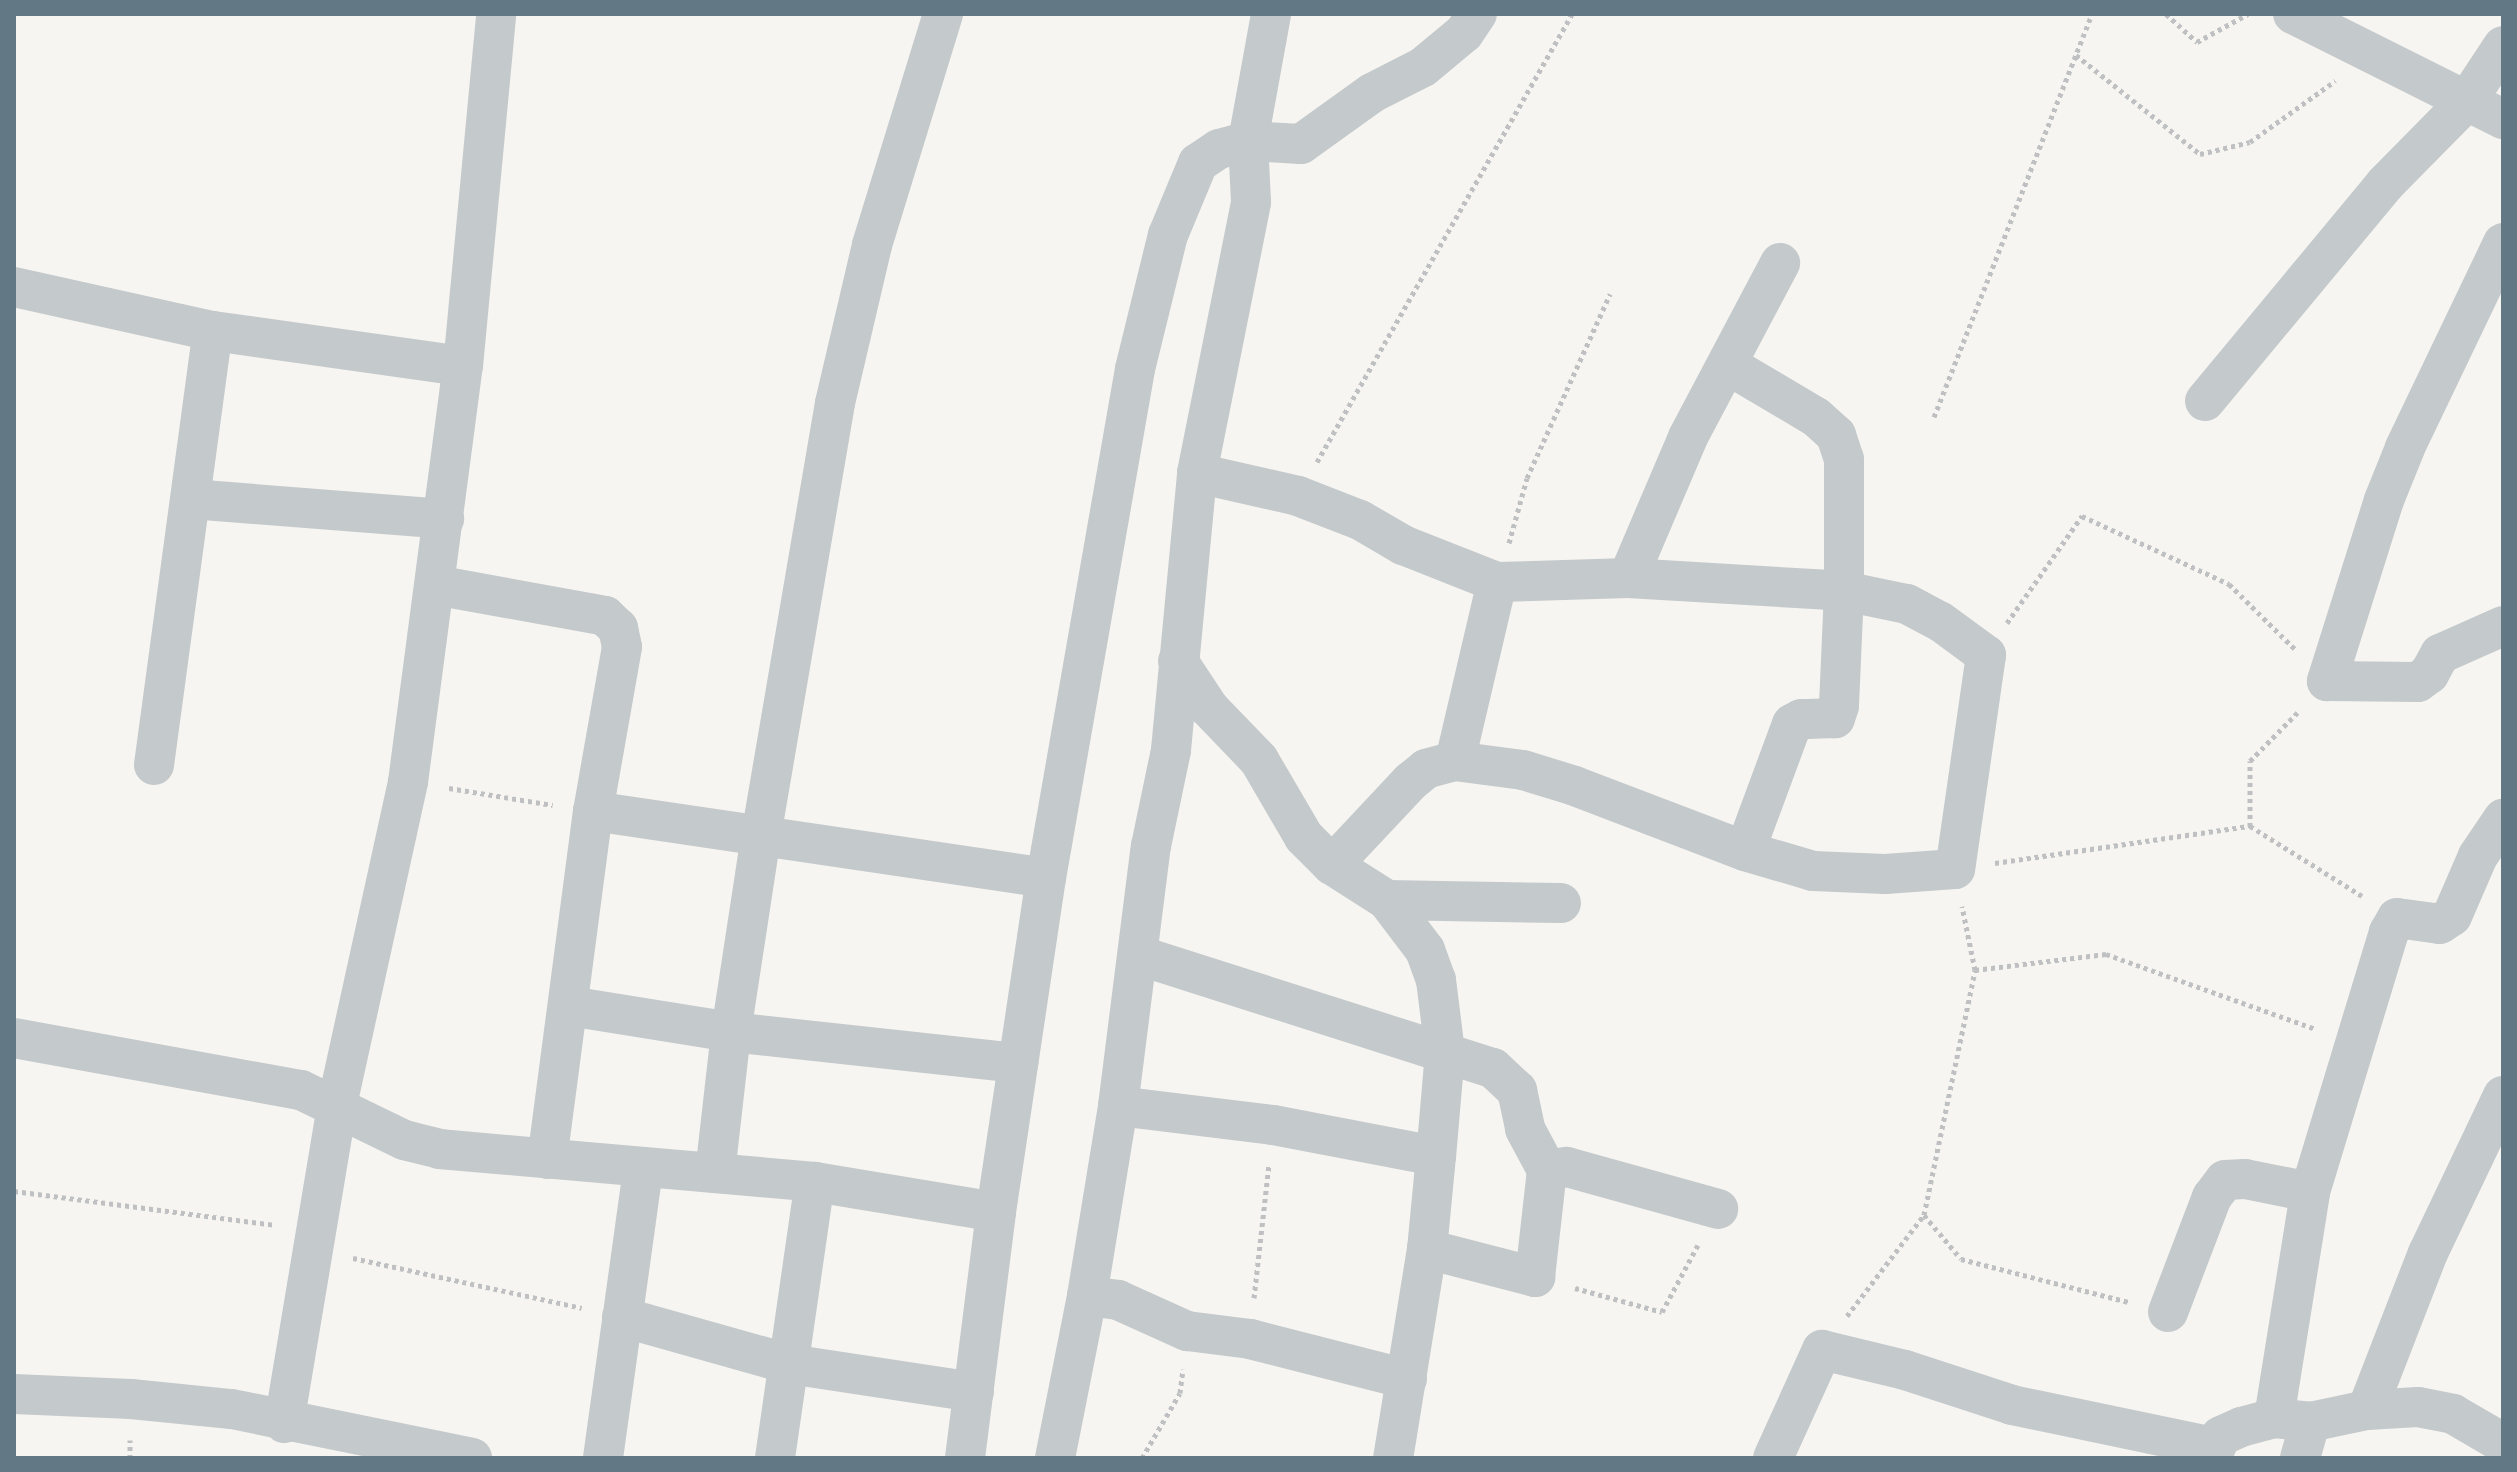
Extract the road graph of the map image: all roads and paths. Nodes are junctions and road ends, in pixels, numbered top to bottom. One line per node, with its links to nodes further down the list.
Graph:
1 (496, 14): 22 (street)
2 (943, 14): 43 (street)
3 (1271, 14): 15 (street)
4 (1477, 14): 15 (street)
5 (1572, 14): 26 (path)
6 (2092, 14): 11 (path)
7 (2166, 14): 8 (path)
8 (2248, 14)
9 (2293, 14): 12 (street)
10 (2503, 46): 13 (street)
11 (2076, 55): 12 (path); 24 (path)
12 (2370, 55): 13 (street)
13 (2466, 102): 14 (street); 23 (street)
14 (2503, 119)
15 (1248, 141): 25 (street); 47 (street)
16 (2503, 243): 36 (street)
17 (1780, 263): 21 (street)
18 (14, 287): 20 (street)
19 (1610, 294): 30 (path)
20 (213, 331): 22 (street); 27 (street)
21 (1728, 365): 29 (street); 32 (street)
22 (463, 366): 28 (street)
23 (2205, 401)
24 (1934, 417)
25 (1197, 473): 26 (street); 35 (street)
26 (1298, 496): 30 (street)
27 (191, 499): 28 (street); 38 (street)
28 (444, 519): 31 (street)
29 (1628, 578): 30 (street); 32 (street)
30 (1497, 582): 37 (street)
31 (435, 585): 39 (street); 40 (street)
32 (1844, 591): 34 (street); 44 (street)
33 (2503, 626): 36 (street)
34 (1986, 655): 36 (path); 46 (street)
35 (1178, 661): 45 (street); 51 (street)
36 (2327, 681): 42 (path)
37 (1455, 761): 44 (street); 45 (street)
38 (154, 765)
39 (408, 782): 40 (path); 60 (street)
40 (593, 811): 43 (street); 53 (street)
41 (2503, 819): 50 (street)
42 (2250, 826): 46 (path); 50 (path)
43 (761, 836): 47 (street); 54 (street)
44 (1745, 851): 46 (street)
45 (1332, 865): 48 (street)
46 (1955, 869): 52 (path)
47 (1046, 878): 58 (street)
48 (1387, 900): 49 (street); 57 (street)
49 (1561, 903)
50 (2397, 918): 56 (street)
51 (1138, 955): 57 (street); 61 (street)
52 (1975, 970): 56 (path); 73 (path)
53 (569, 1006): 54 (street); 64 (street)
54 (731, 1032): 58 (street); 67 (street)
55 (14, 1038): 60 (street)
56 (2357, 1044): 70 (street)
57 (1445, 1052): 63 (street); 66 (street)
58 (1018, 1063): 72 (street)
59 (2503, 1096): 87 (street)
60 (337, 1105): 64 (street); 74 (street)
61 (1118, 1106): 62 (street); 77 (street)
62 (1273, 1125): 63 (street); 81 (path)
63 (1436, 1156): 75 (street)
64 (547, 1159): 65 (street)
65 (643, 1168): 67 (street); 79 (street)
66 (1547, 1170): 71 (street); 76 (street)
67 (715, 1173): 68 (street)
68 (815, 1182): 72 (street); 83 (street)
69 (14, 1191): 74 (path)
70 (2310, 1192): 78 (street); 89 (street)
71 (1718, 1209): 76 (path)
72 (996, 1212): 85 (street)
73 (1924, 1215): 78 (path); 82 (path)
74 (315, 1240): 79 (path); 88 (street)
75 (1427, 1249): 76 (street); 84 (street)
76 (1535, 1277)
77 (1087, 1296): 80 (street); 96 (street)
78 (2168, 1312)
79 (622, 1317): 83 (street); 93 (street)
80 (1187, 1331): 81 (street); 97 (path)
81 (1250, 1339): 84 (street)
82 (1822, 1350): 91 (street); 99 (street)
83 (789, 1364): 85 (street); 94 (street)
84 (1407, 1379): 98 (street)
85 (974, 1392): 95 (street)
86 (14, 1394): 88 (street)
87 (2367, 1410): 89 (street); 90 (street)
88 (284, 1423): 92 (street)
89 (2295, 1433): 91 (street)
90 (2495, 1442)
91 (2212, 1452)
92 (472, 1458)
93 (603, 1458)
94 (775, 1458)
95 (965, 1458)
96 (1055, 1458)
97 (1142, 1458)
98 (1393, 1458)
99 (1773, 1458)

